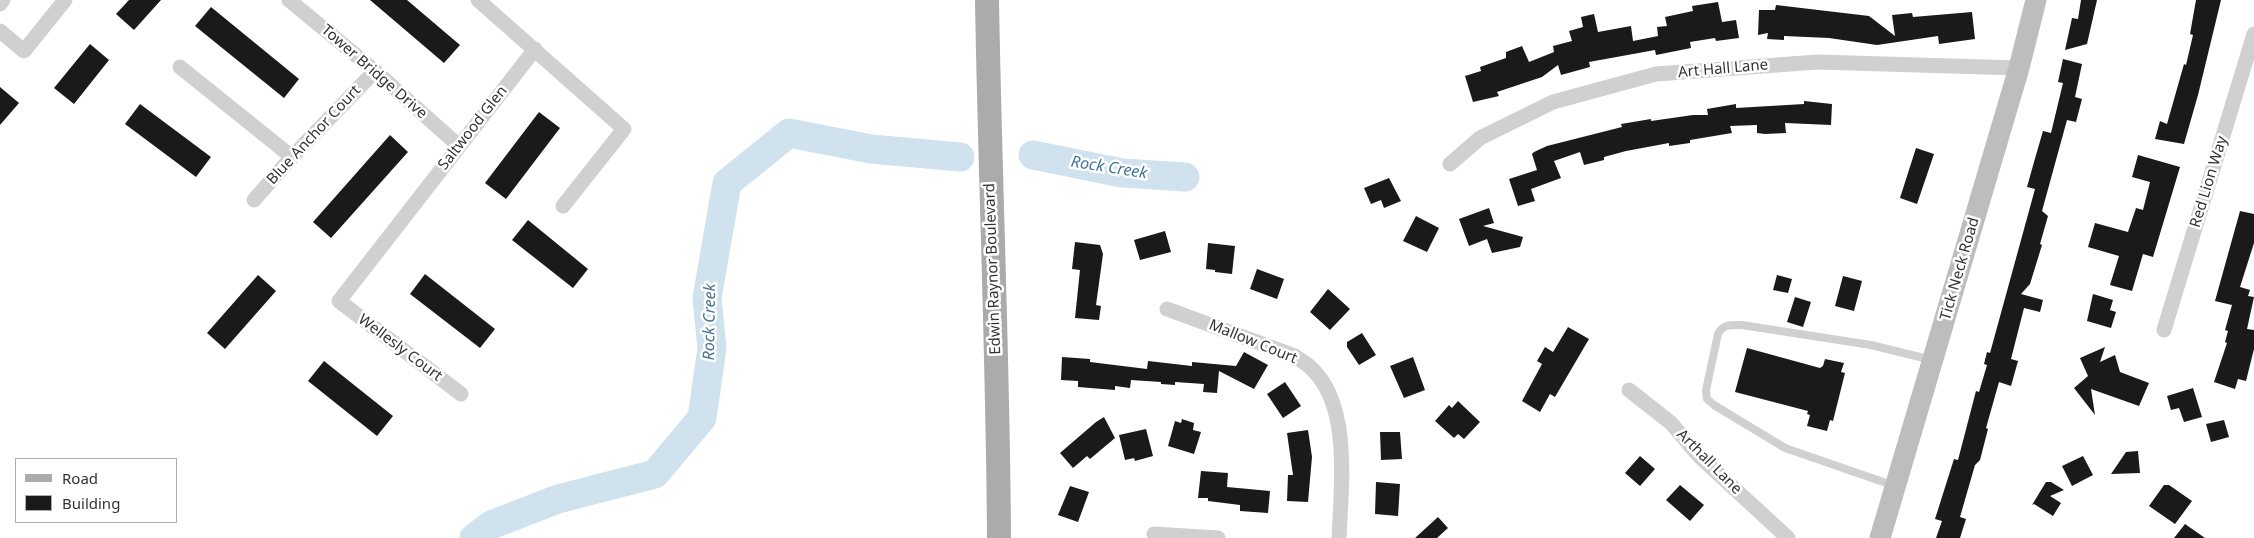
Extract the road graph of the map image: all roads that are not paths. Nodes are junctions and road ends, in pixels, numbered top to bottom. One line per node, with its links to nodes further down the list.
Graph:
1 (4, 0): 7 (street)
2 (66, 0): 8 (street)
3 (289, 0): 13 (street, Tower Bridge Drive)
4 (478, 0): 10 (street)
5 (987, 0): 27 (main road, Edwin Raynor Boulevard)
6 (2036, 0): 12 (street, Tick Neck Road)
7 (0, 4)
8 (0, 32)
9 (2254, 34): 21 (street, Red Lion Way)
10 (535, 49): 14 (street, Saltwood Glen); 18 (street)
11 (180, 67): 15 (street)
12 (2019, 68): 16 (street, Art Hall Lane); 22 (street, Tick Neck Road)
13 (375, 71): 14 (street, Tower Bridge Drive); 15 (street, Blue Anchor Court)
14 (458, 146): 19 (street, Saltwood Glen)
15 (292, 157): 17 (street, Blue Anchor Court)
16 (1450, 164)
17 (254, 200)
18 (563, 206)
19 (339, 302): 24 (street, Wellesly Court)
20 (1167, 309): 29 (street, Mallow Court)
21 (2164, 330)
22 (1934, 360): 25 (street, Tick Neck Road); 25 (lane)
23 (1629, 390): 30 (street, Arthall Lane)
24 (461, 394)
25 (1896, 487): 31 (street, Tick Neck Road)
26 (1154, 534): 28 (street)
27 (999, 538)
28 (1218, 538)
29 (1339, 538)
30 (1788, 538)
31 (1880, 538)

